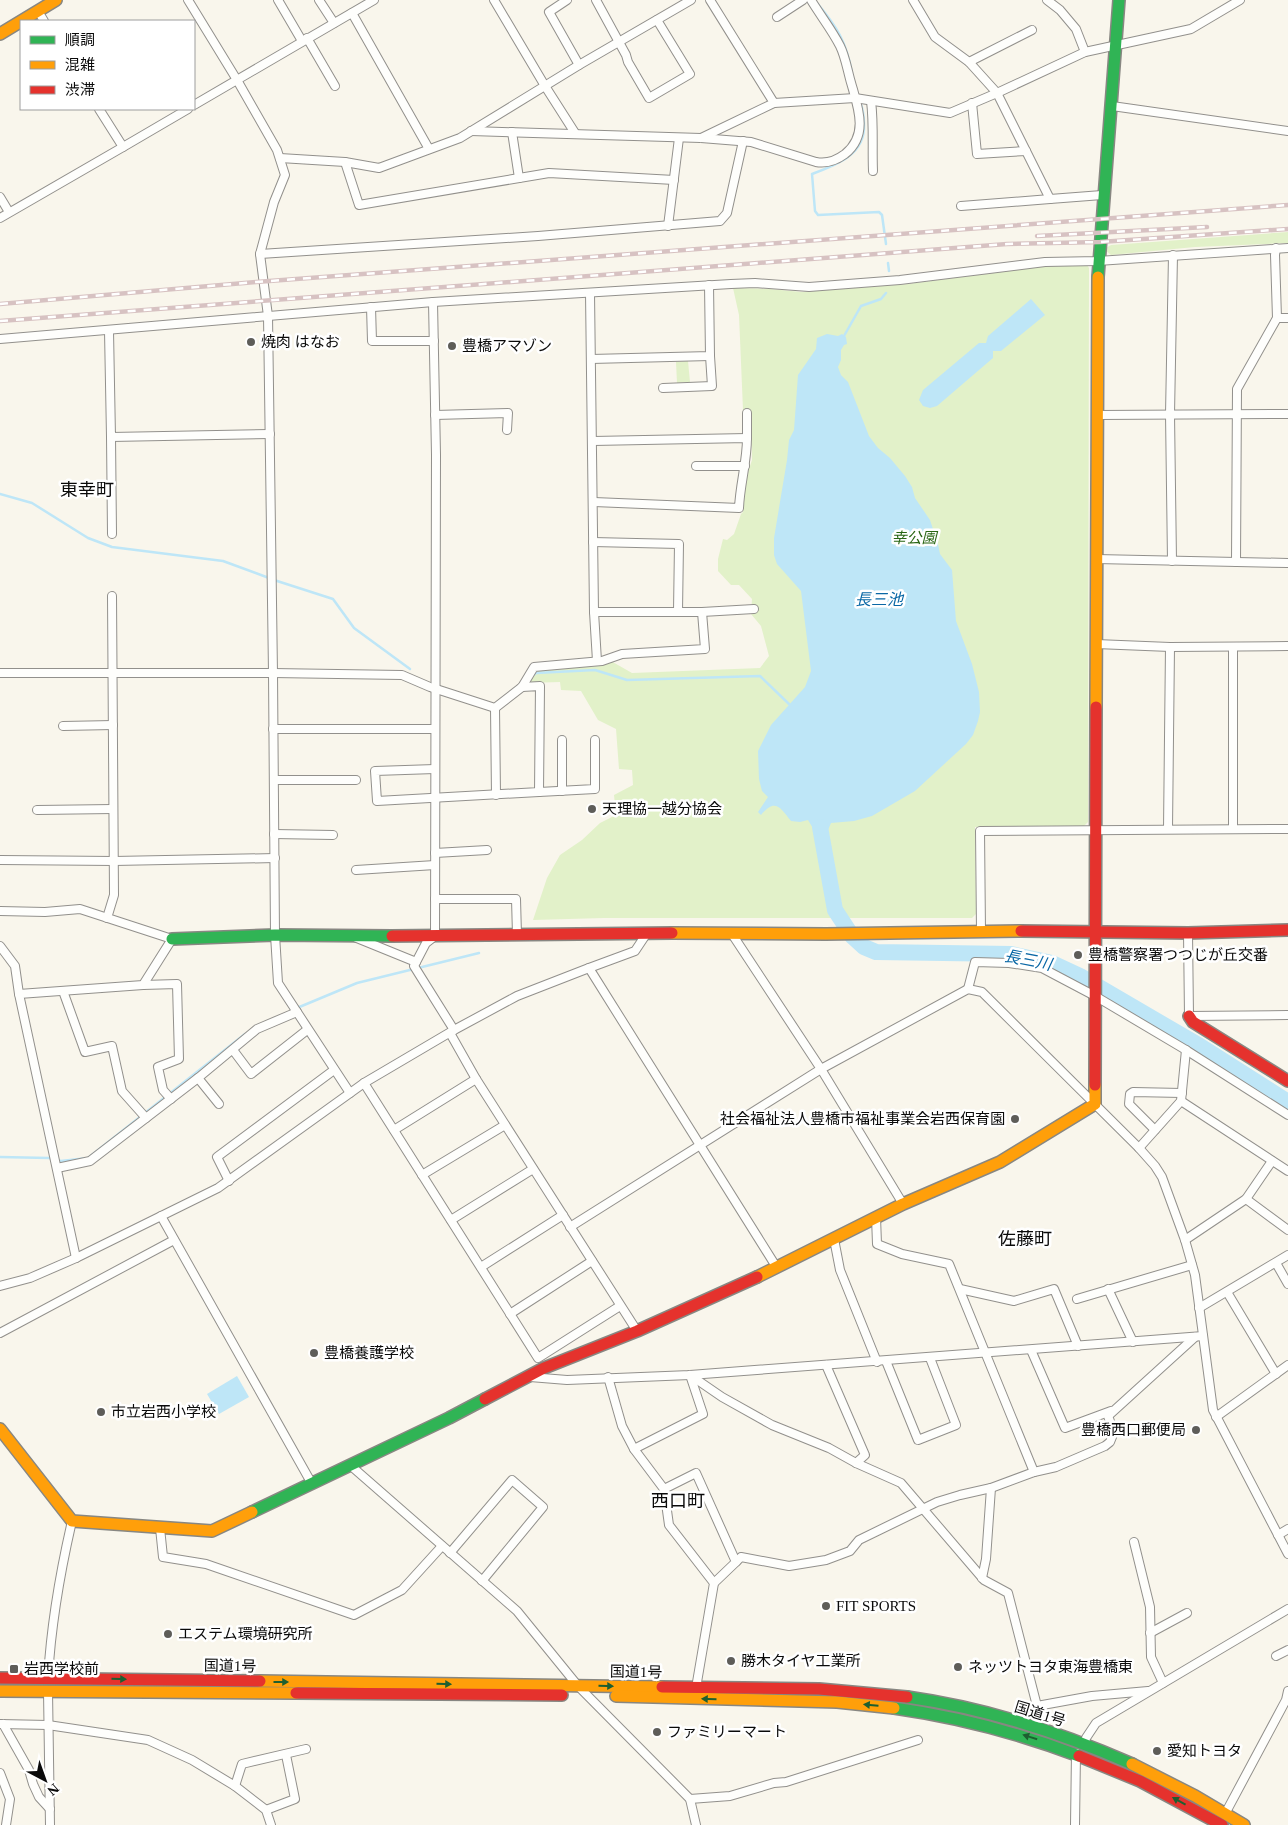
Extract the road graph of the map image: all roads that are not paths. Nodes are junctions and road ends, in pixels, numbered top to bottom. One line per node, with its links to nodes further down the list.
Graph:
1 (56, 0): 17 (main road)
2 (188, 0): 33 (street)
3 (278, 0): 27 (street)
4 (319, 0): 24 (street)
5 (374, 0): 18 (street)
6 (494, 0): 35 (street)
7 (567, 0): 32 (street)
8 (596, 0): 28 (street)
9 (691, 0): 22 (street)
10 (710, 0): 39 (street)
11 (803, 0): 19 (street)
12 (811, 0): 37 (street)
13 (914, 0): 31 (street)
14 (1047, 0): 30 (street)
15 (1119, 0): 29 (main road)
16 (1240, 0): 29 (street)
17 (38, 11): 20 (main road); 21 (street)
18 (352, 13): 24 (street); 53 (street)
19 (777, 17)
20 (23, 20)
21 (43, 20)
22 (657, 20): 28 (street); 28 (street)
23 (20, 22): 26 (main road)
24 (334, 23): 27 (street)
25 (1032, 30): 31 (street)
26 (0, 34)
27 (305, 40): 33 (street); 34 (street)
28 (620, 42): 32 (street)
29 (1117, 46): 30 (street); 42 (main road)
30 (1085, 52): 36 (street)
31 (969, 62): 36 (street)
32 (579, 65): 35 (street)
33 (237, 80): 41 (street); 55 (street)
34 (335, 86)
35 (545, 86): 45 (street); 48 (street)
36 (997, 93): 40 (street); 54 (street)
37 (856, 98): 38 (street); 39 (street); 51 (street)
38 (868, 100): 40 (street); 57 (street)
39 (774, 103): 50 (street)
40 (972, 103): 54 (street)
41 (195, 104)
42 (1112, 106): 46 (street); 61 (main road)
43 (100, 110): 52 (street)
44 (186, 110): 52 (street)
45 (471, 131): 47 (street); 53 (street)
46 (1288, 131)
47 (512, 132): 48 (street); 58 (street)
48 (575, 133): 49 (street)
49 (680, 138): 50 (street); 59 (street)
50 (701, 138): 51 (street)
51 (743, 141): 66 (street)
52 (122, 147): 64 (street)
53 (429, 149): 56 (street)
54 (1026, 151): 62 (street)
55 (280, 158): 56 (street); 69 (street)
56 (344, 162): 58 (street)
57 (873, 171)
58 (519, 178): 59 (street)
59 (674, 180): 66 (street)
60 (0, 196): 64 (street)
61 (1102, 196): 62 (street); 71 (main road)
62 (1050, 199): 63 (street)
63 (961, 206)
64 (9, 212): 65 (street)
65 (0, 218)
66 (668, 226): 69 (street)
67 (1276, 248): 68 (street); 70 (street); 77 (street)
68 (1288, 248)
69 (260, 254): 76 (street)
70 (1173, 255): 71 (street); 86 (street)
71 (1098, 261): 72 (street); 90 (main road)
72 (710, 286): 73 (street); 82 (street)
73 (590, 293): 74 (street); 83 (street)
74 (433, 302): 75 (street); 81 (street)
75 (371, 308): 76 (street); 81 (street)
76 (268, 316): 79 (street); 92 (street)
77 (1277, 318): 78 (street); 87 (street)
78 (1288, 318)
79 (109, 331): 80 (street); 93 (street)
80 (0, 339)
81 (434, 341): 89 (street)
82 (710, 356): 83 (street); 84 (street)
83 (591, 360): 95 (street)
84 (663, 388)
85 (747, 413): 94 (street)
86 (1170, 414): 87 (street); 90 (street); 102 (street)
87 (1237, 414): 88 (street); 103 (street)
88 (1288, 414)
89 (435, 415): 91 (street); 119 (street)
90 (1098, 415): 101 (main road)
91 (507, 430)
92 (270, 434): 93 (street); 116 (street)
93 (111, 437): 99 (street)
94 (747, 438): 95 (street); 97 (street)
95 (593, 441): 98 (street)
96 (696, 466): 97 (street)
97 (745, 466): 98 (street)
98 (594, 502): 100 (street)
99 (112, 534)
100 (593, 542): 107 (street); 108 (street)
101 (1096, 559): 102 (street); 110 (main road)
102 (1172, 561): 103 (street)
103 (1236, 562): 104 (street)
104 (1288, 563)
105 (112, 596): 117 (street)
106 (754, 609): 109 (street)
107 (678, 611): 108 (street); 109 (street)
108 (594, 612): 114 (street)
109 (702, 612): 114 (street)
110 (1096, 644): 113 (street); 139 (main road)
111 (1234, 646): 112 (street); 113 (street); 137 (street)
112 (1288, 646)
113 (1170, 647): 136 (street)
114 (597, 662): 118 (street)
115 (0, 673): 117 (street)
116 (273, 673): 117 (street); 119 (street); 123 (street)
117 (113, 674): 121 (street)
118 (522, 687): 120 (street); 131 (street)
119 (436, 688): 120 (street); 124 (street)
120 (495, 708): 132 (street)
121 (113, 724): 122 (street); 134 (street)
122 (63, 726)
123 (273, 729): 124 (street); 128 (street)
124 (435, 729): 127 (street)
125 (562, 740): 130 (street)
126 (595, 740): 130 (street)
127 (435, 769): 133 (street); 133 (street)
128 (274, 780): 129 (street); 140 (street)
129 (356, 780)
130 (562, 791): 131 (street)
131 (539, 792): 132 (street)
132 (496, 795): 133 (street)
133 (435, 799): 143 (street)
134 (113, 809): 135 (street); 146 (street)
135 (37, 810)
136 (1168, 829): 137 (street); 139 (street)
137 (1233, 829): 138 (street)
138 (1288, 829)
139 (1096, 830): 152 (street); 154 (main road)
140 (274, 834): 141 (street); 144 (street)
141 (333, 835)
142 (487, 850): 143 (street)
143 (436, 853): 147 (street)
144 (275, 858): 146 (street); 158 (street)
145 (0, 860): 146 (street)
146 (114, 861): 151 (street)
147 (435, 865): 148 (street); 149 (street)
148 (356, 870)
149 (435, 899): 159 (street); 161 (street)
150 (0, 911): 151 (street)
151 (107, 918): 162 (street)
152 (981, 930): 154 (main road); 157 (main road)
153 (1288, 930): 155 (main road)
154 (1095, 931): 155 (main road); 170 (main road)
155 (1188, 932): 173 (street)
156 (647, 933): 157 (main road); 159 (main road); 165 (street)
157 (732, 934): 178 (street)
158 (275, 935): 160 (main road); 162 (main road); 171 (street)
159 (517, 935): 161 (main road)
160 (350, 936): 161 (main road); 164 (street)
161 (435, 936): 164 (street)
162 (172, 938): 166 (street)
163 (0, 946): 169 (street)
164 (416, 962): 175 (street)
165 (589, 968): 175 (street); 194 (street)
166 (143, 985): 168 (street); 186 (street)
167 (968, 989): 170 (street); 178 (street); 188 (street)
168 (63, 991): 169 (street); 190 (street)
169 (19, 994): 197 (street)
170 (1095, 996): 177 (street); 188 (main road)
171 (297, 1012): 174 (street); 176 (street)
172 (1288, 1015): 173 (street)
173 (1189, 1016): 182 (main road)
174 (307, 1030): 176 (street); 179 (street)
175 (452, 1031): 181 (street); 183 (street)
176 (232, 1050): 180 (street)
177 (1186, 1050): 185 (street); 189 (street)
178 (821, 1068): 194 (street); 203 (street)
179 (334, 1070): 184 (street); 201 (street)
180 (198, 1078): 186 (street); 187 (street)
181 (476, 1079): 191 (street); 192 (street)
182 (1288, 1081)
183 (364, 1083): 184 (street); 192 (street)
184 (350, 1093): 201 (street)
185 (1182, 1097): 193 (street); 193 (street); 196 (street)
186 (171, 1099): 190 (street)
187 (219, 1104)
188 (1095, 1104): 195 (street); 203 (main road)
189 (1288, 1115)
190 (146, 1118): 197 (street)
191 (506, 1125): 198 (street); 200 (street)
192 (394, 1130): 200 (street)
193 (1155, 1130): 195 (street)
194 (700, 1144): 208 (street); 219 (street)
195 (1138, 1148): 212 (street)
196 (1272, 1161): 199 (street); 202 (street)
197 (57, 1168): 214 (street)
198 (533, 1169): 204 (street); 207 (street)
199 (1288, 1171)
200 (422, 1175): 207 (street)
201 (228, 1181): 205 (street)
202 (1246, 1200): 209 (street); 212 (street)
203 (903, 1204): 206 (main road)
204 (563, 1215): 208 (street); 218 (street)
205 (161, 1216): 211 (street); 214 (street)
206 (876, 1218): 210 (main road); 222 (street)
207 (451, 1220): 218 (street)
208 (570, 1227): 215 (street)
209 (1288, 1230)
210 (834, 1239): 219 (main road); 237 (street)
211 (174, 1240): 230 (street); 251 (street)
212 (1185, 1240): 217 (street)
213 (1288, 1255): 216 (street)
214 (76, 1258): 221 (street)
215 (592, 1261): 226 (street); 228 (street)
216 (1276, 1263): 220 (street); 224 (street)
217 (1192, 1266): 223 (street); 227 (street)
218 (481, 1267): 228 (street)
219 (777, 1268): 229 (main road)
220 (1288, 1284)
221 (0, 1286)
222 (960, 1290): 233 (street); 235 (street)
223 (1108, 1290): 225 (street); 232 (street)
224 (1227, 1292): 227 (street); 240 (street)
225 (1077, 1300)
226 (620, 1306): 228 (street); 229 (street)
227 (1199, 1308): 231 (street)
228 (510, 1314)
229 (637, 1331): 242 (main road)
230 (0, 1333)
231 (1199, 1336): 232 (street); 244 (street); 245 (street)
232 (1133, 1342): 233 (street)
233 (1078, 1346): 234 (street)
234 (1031, 1350): 235 (street); 244 (street)
235 (986, 1354): 236 (street); 250 (street)
236 (930, 1358): 237 (street); 237 (street)
237 (882, 1361): 238 (street)
238 (826, 1365): 241 (street); 248 (street)
239 (1288, 1365): 240 (street)
240 (1276, 1374): 245 (street)
241 (690, 1375): 243 (street); 247 (street); 248 (street)
242 (528, 1376): 243 (street); 249 (main road)
243 (608, 1378): 247 (street)
244 (1116, 1409): 250 (street)
245 (1216, 1417): 258 (street)
246 (0, 1429): 255 (main road)
247 (634, 1449): 253 (street)
248 (856, 1463): 254 (street)
249 (350, 1465): 251 (main road); 260 (street)
250 (1034, 1472): 252 (street)
251 (312, 1484): 256 (main road)
252 (991, 1488): 254 (street); 264 (street)
253 (664, 1489): 263 (street); 266 (street)
254 (923, 1509): 263 (street); 264 (street)
255 (72, 1521): 256 (main road); 273 (street)
256 (160, 1528): 260 (street)
257 (1288, 1529): 258 (street)
258 (1278, 1535): 262 (street)
259 (1134, 1542): 269 (street)
260 (442, 1546): 261 (street)
261 (450, 1553): 265 (street); 265 (street)
262 (1288, 1554)
263 (736, 1562): 266 (street)
264 (982, 1578): 279 (street)
265 (482, 1581): 275 (street)
266 (714, 1584): 276 (street)
267 (1288, 1610): 274 (street)
268 (1186, 1613): 269 (street)
269 (1150, 1633): 274 (street)
270 (1288, 1650): 271 (street)
271 (1276, 1656)
272 (0, 1678): 273 (main road, 国道1号)
273 (48, 1678): 275 (main road, 国道1号, one-way to 275)
274 (1163, 1683): 279 (street)
275 (578, 1686): 276 (main road, 国道1号, one-way to 276); 281 (street)
276 (696, 1688): 285 (main road, 国道1号)
277 (48, 1690): 278 (main road, 国道1号); 281 (main road, 国道1号); 283 (street)
278 (0, 1691)
279 (1148, 1691): 285 (street)
280 (1288, 1691): 294 (street)
281 (587, 1695): 287 (main road, 国道1号, one-way to 281); 291 (street)
282 (1, 1724): 283 (street); 292 (street)
283 (48, 1725): 290 (street); 292 (street)
284 (918, 1740): 291 (street)
285 (1085, 1743): 294 (main road, 国道1号)
286 (306, 1750): 288 (street)
287 (1076, 1753): 294 (main road, 国道1号, one-way to 287); 299 (street)
288 (286, 1755): 290 (street); 293 (street)
289 (0, 1773): 295 (street)
290 (235, 1786): 293 (street)
291 (690, 1799): 298 (street)
292 (50, 1809): 296 (street)
293 (266, 1810): 297 (street)
294 (1223, 1819): 300 (main road, 国道1号)
295 (6, 1825)
296 (50, 1825)
297 (271, 1825)
298 (696, 1825)
299 (1075, 1825)
300 (1244, 1825)

